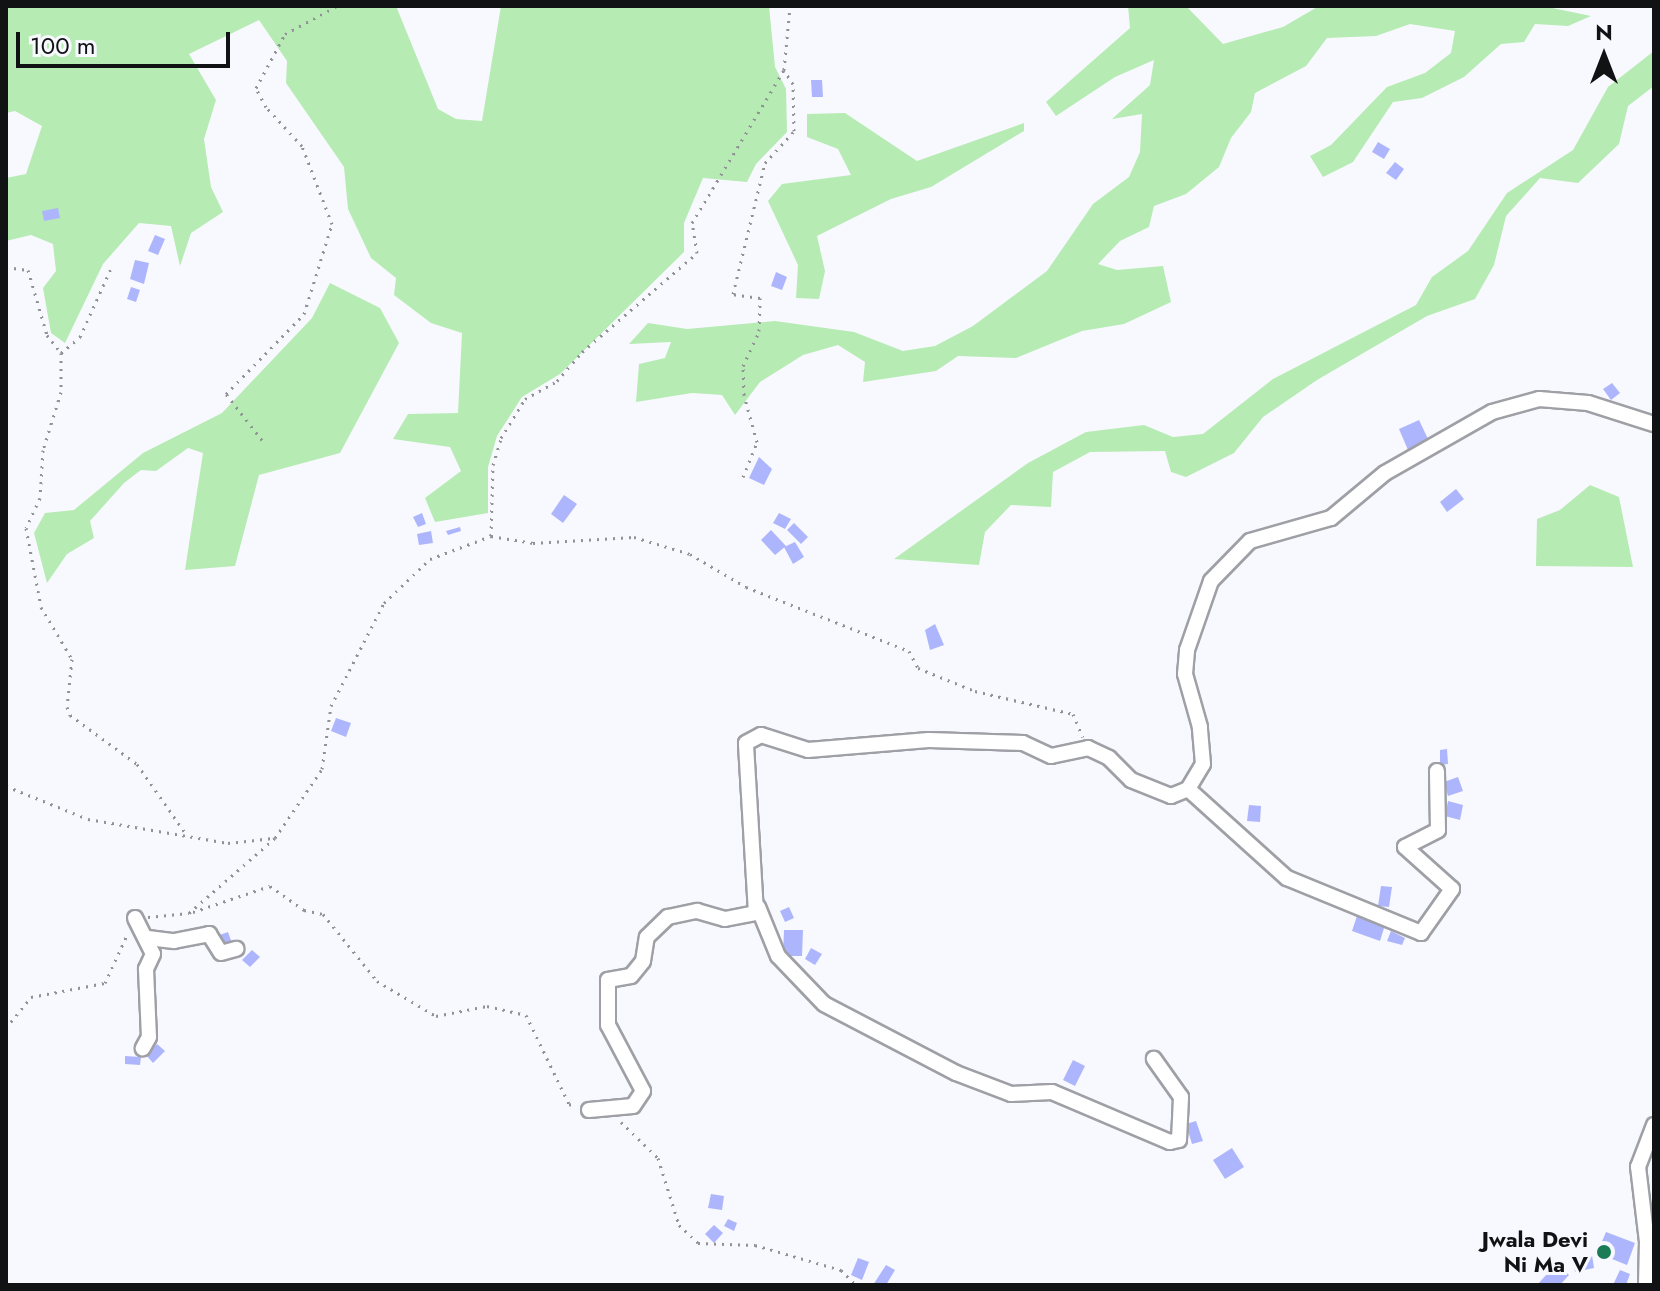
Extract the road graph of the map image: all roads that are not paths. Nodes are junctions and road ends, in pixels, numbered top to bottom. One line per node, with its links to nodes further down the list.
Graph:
1 (1654, 424): 3 (street)
2 (1437, 771): 3 (street)
3 (1188, 789): 4 (street)
4 (758, 907): 9 (street); 10 (street)
5 (135, 918): 6 (street)
6 (148, 938): 7 (street); 8 (street)
7 (236, 949)
8 (143, 1048)
9 (1154, 1059)
10 (589, 1110)
11 (1654, 1125): 12 (street)
12 (1646, 1285)

